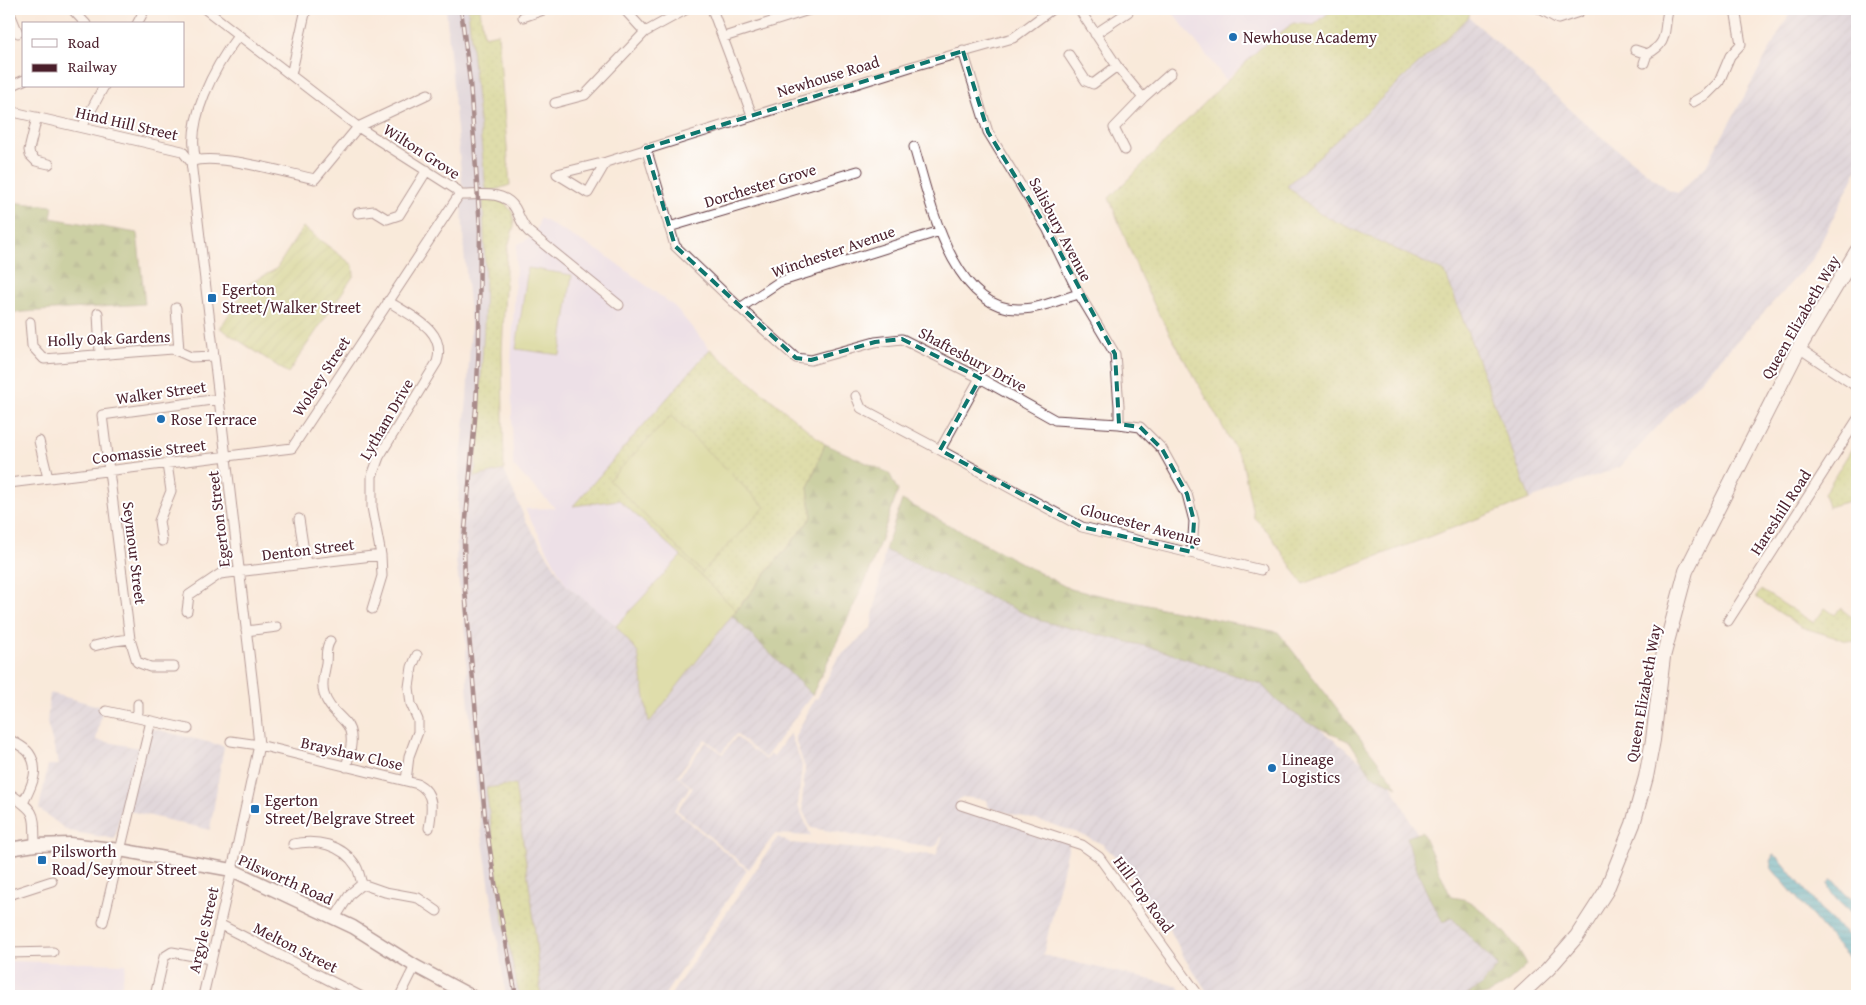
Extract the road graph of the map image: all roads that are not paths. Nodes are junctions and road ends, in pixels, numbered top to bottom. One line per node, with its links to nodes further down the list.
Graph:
1 (72, 9): 21 (street)
2 (145, 9): 22 (street)
3 (205, 9): 26 (street, Wilton Grove)
4 (306, 9): 35 (street)
5 (546, 9): 20 (street)
6 (624, 9): 23 (street)
7 (687, 9): 23 (street)
8 (712, 9): 27 (street)
9 (812, 9): 18 (street)
10 (1052, 9): 29 (street, Newhouse Road)
11 (1079, 9): 25 (street)
12 (1540, 9): 13 (street)
13 (1581, 9)
14 (1671, 9): 30 (street)
15 (1727, 9): 16 (street)
16 (1736, 9): 42 (street)
17 (9, 11): 24 (street)
18 (794, 11): 27 (street)
19 (1128, 12): 25 (street)
20 (523, 17)
21 (84, 22)
22 (138, 22)
23 (645, 32): 41 (street)
24 (18, 33)
25 (1096, 34): 33 (street)
26 (238, 36): 35 (street, Wilton Grove); 51 (street, Egerton Street)
27 (724, 38): 44 (street)
28 (1635, 50): 30 (street)
29 (963, 51): 44 (street, Newhouse Road); 61 (street, Salisbury Avenue)
30 (1647, 54): 32 (street)
31 (1069, 55): 33 (street)
32 (1644, 63)
33 (1117, 66): 40 (street)
34 (1171, 73): 40 (street)
35 (291, 75): 47 (street, Wilton Grove)
36 (22, 81): 37 (street)
37 (9, 87)
38 (103, 88): 46 (street)
39 (428, 94): 47 (street)
40 (1142, 98): 50 (street)
41 (556, 102)
42 (1693, 102)
43 (9, 111): 45 (street, Hind Hill Street)
44 (752, 115): 49 (street, Newhouse Road)
45 (37, 117): 46 (street, Hind Hill Street); 53 (street)
46 (82, 127): 51 (street, Hind Hill Street)
47 (358, 127): 51 (street); 54 (street, Wilton Grove)
48 (914, 147): 59 (street)
49 (646, 148): 52 (street, Newhouse Road); 58 (street, Shaftesbury Drive)
50 (1124, 150)
51 (193, 161): 71 (street, Egerton Street)
52 (606, 162): 52 (street, Newhouse Road)
53 (49, 164)
54 (427, 170): 56 (street, Wilton Grove); 57 (street)
55 (858, 171): 58 (street, Dorchester Grove)
56 (459, 195): 62 (street, Wolsey Street); 63 (street, Wilton Grove)
57 (358, 213)
58 (670, 227): 65 (street, Shaftesbury Drive)
59 (940, 231): 61 (street); 65 (street, Winchester Avenue)
60 (1857, 251): 68 (main road, Queen Elizabeth Way)
61 (1079, 294): 77 (street, Salisbury Avenue)
62 (388, 301): 79 (street, Wolsey Street); 89 (street, Lytham Drive)
63 (619, 305)
64 (176, 308): 69 (street)
65 (740, 308): 72 (street, Shaftesbury Drive)
66 (98, 313): 70 (street)
67 (30, 322): 70 (street, Holly Oak Gardens)
68 (1799, 348): 73 (street); 139 (main road, Queen Elizabeth Way)
69 (179, 351): 70 (street, Holly Oak Gardens); 71 (street, Holly Oak Gardens)
70 (100, 354)
71 (214, 356): 75 (street, Egerton Street)
72 (980, 378): 77 (street, Shaftesbury Drive); 80 (street)
73 (1857, 387)
74 (856, 396): 80 (street, Gloucester Avenue)
75 (219, 399): 81 (street, Egerton Street); 83 (street, Walker Street)
76 (1857, 420): 95 (street, Hareshill Road)
77 (1119, 424): 88 (street, Shaftesbury Drive)
78 (39, 441): 84 (street)
79 (292, 448): 81 (street, Coomassie Street)
80 (940, 450): 88 (street, Gloucester Avenue)
81 (226, 457): 82 (street, Coomassie Street); 92 (street, Egerton Street)
82 (167, 464): 83 (street, Coomassie Street); 87 (street)
83 (109, 471): 84 (street, Coomassie Street); 98 (street, Seymour Street)
84 (48, 478): 85 (street, Coomassie Street)
85 (9, 483)
86 (300, 519): 90 (street)
87 (162, 541)
88 (1192, 552): 91 (street, Gloucester Avenue)
89 (381, 555): 90 (street, Denton Street); 93 (street, Lytham Drive)
90 (306, 564): 92 (street, Denton Street)
91 (1261, 570)
92 (239, 573): 94 (street, Denton Street); 97 (street, Egerton Street)
93 (372, 608)
94 (187, 611)
95 (1728, 621)
96 (277, 627): 97 (street)
97 (246, 631): 110 (street, Egerton Street)
98 (130, 640): 100 (street); 102 (street, Seymour Street)
99 (330, 641): 111 (street)
100 (94, 646)
101 (417, 656): 112 (street)
102 (174, 667)
103 (138, 704): 105 (street)
104 (106, 710): 105 (street)
105 (135, 717): 106 (street)
106 (150, 721): 107 (street); 120 (street)
107 (188, 729)
108 (9, 739): 114 (street)
109 (231, 741): 110 (street, Brayshaw Close)
110 (259, 745): 111 (street, Brayshaw Close); 121 (street, Egerton Street)
111 (346, 766): 112 (street, Brayshaw Close)
112 (406, 781): 116 (street, Brayshaw Close)
113 (9, 793): 114 (street)
114 (23, 803): 118 (street)
115 (961, 805): 138 (street, Hill Top Road)
116 (429, 828)
117 (293, 844): 123 (street)
118 (35, 845): 119 (street, Pilsworth Road); 120 (street, Pilsworth Road)
119 (9, 850)
120 (120, 850): 121 (street, Pilsworth Road); 127 (street)
121 (232, 870): 126 (street, Pilsworth Road); 128 (street, Argyle Street)
122 (52, 881): 124 (street)
123 (362, 884): 125 (street); 126 (street)
124 (9, 895)
125 (437, 911)
126 (335, 918): 132 (street, Pilsworth Road)
127 (103, 922)
128 (219, 924): 131 (street, Argyle Street); 135 (street, Melton Street)
129 (53, 952): 130 (street)
130 (9, 954)
131 (210, 959): 133 (street); 134 (street, Argyle Street)
132 (415, 966): 136 (street); 137 (street, Pilsworth Road)
133 (154, 996)
134 (202, 996)
135 (360, 996)
136 (400, 996)
137 (471, 996)
138 (1199, 996)
139 (1519, 996)

